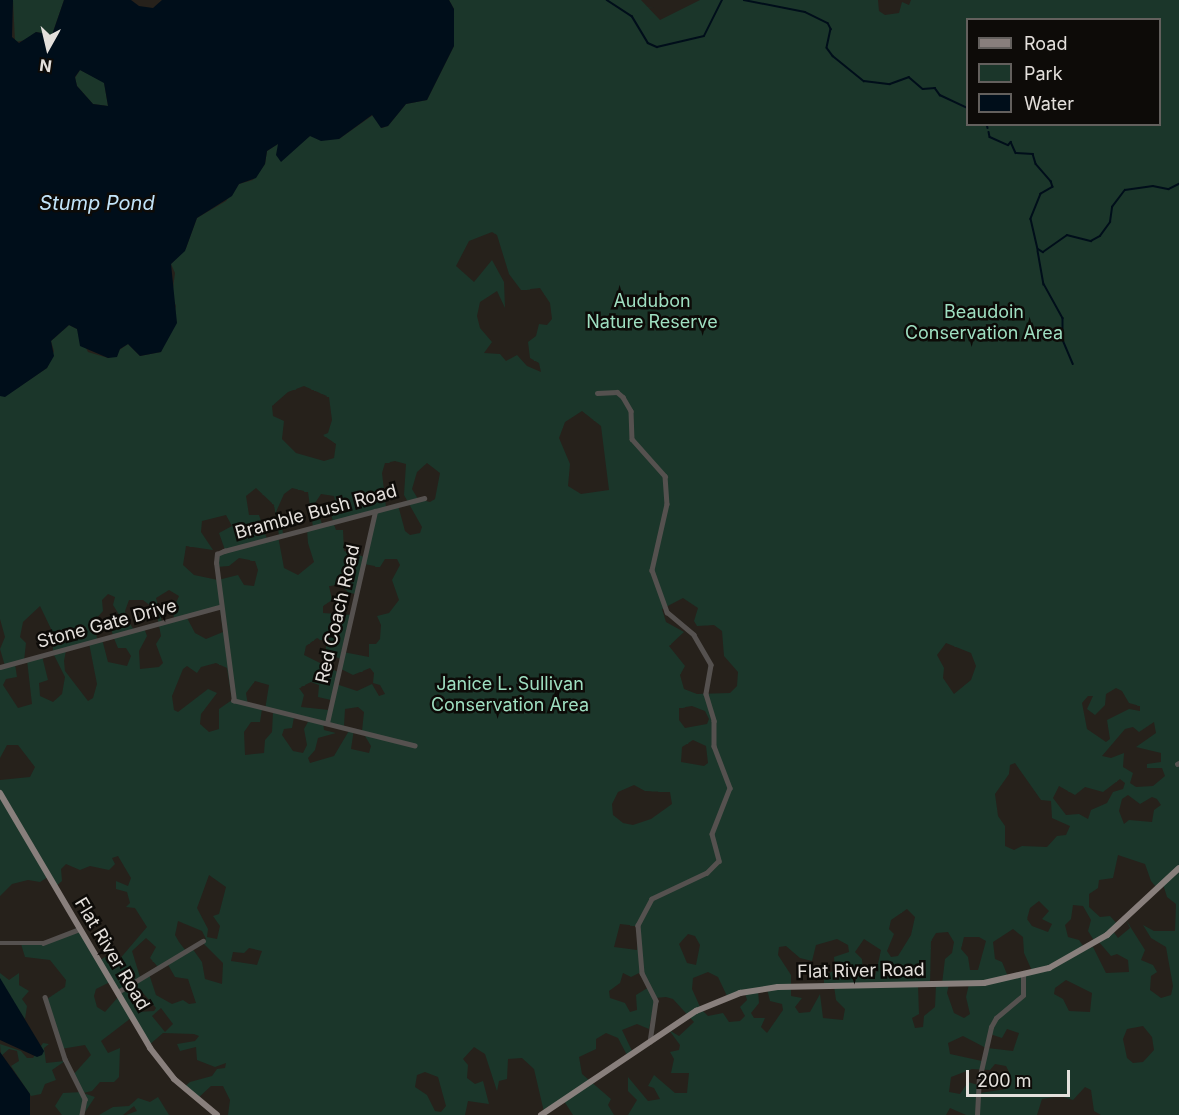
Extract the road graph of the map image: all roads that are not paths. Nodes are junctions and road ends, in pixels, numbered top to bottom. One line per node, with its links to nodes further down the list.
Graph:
1 (597, 393): 16 (street)
2 (424, 498): 3 (street, Bramble Bush Road)
3 (375, 511): 4 (street, Bramble Bush Road); 6 (street, Red Coach Road)
4 (220, 607): 5 (street, Stone Gate Drive); 6 (street, Bramble Bush Road)
5 (0, 667)
6 (327, 723): 7 (street, Bramble Bush Road)
7 (415, 746)
8 (0, 793): 10 (main road, Flat River Road)
9 (1179, 868): 13 (main road, Flat River Road)
10 (79, 929): 12 (street); 14 (main road, Flat River Road)
11 (203, 941): 14 (street)
12 (0, 943)
13 (1023, 976): 16 (main road, Flat River Road); 20 (street)
14 (118, 992): 18 (main road, Flat River Road)
15 (45, 997): 17 (street)
16 (650, 1042): 19 (main road, Flat River Road)
17 (82, 1115)
18 (217, 1115)
19 (541, 1115)
20 (977, 1115)

